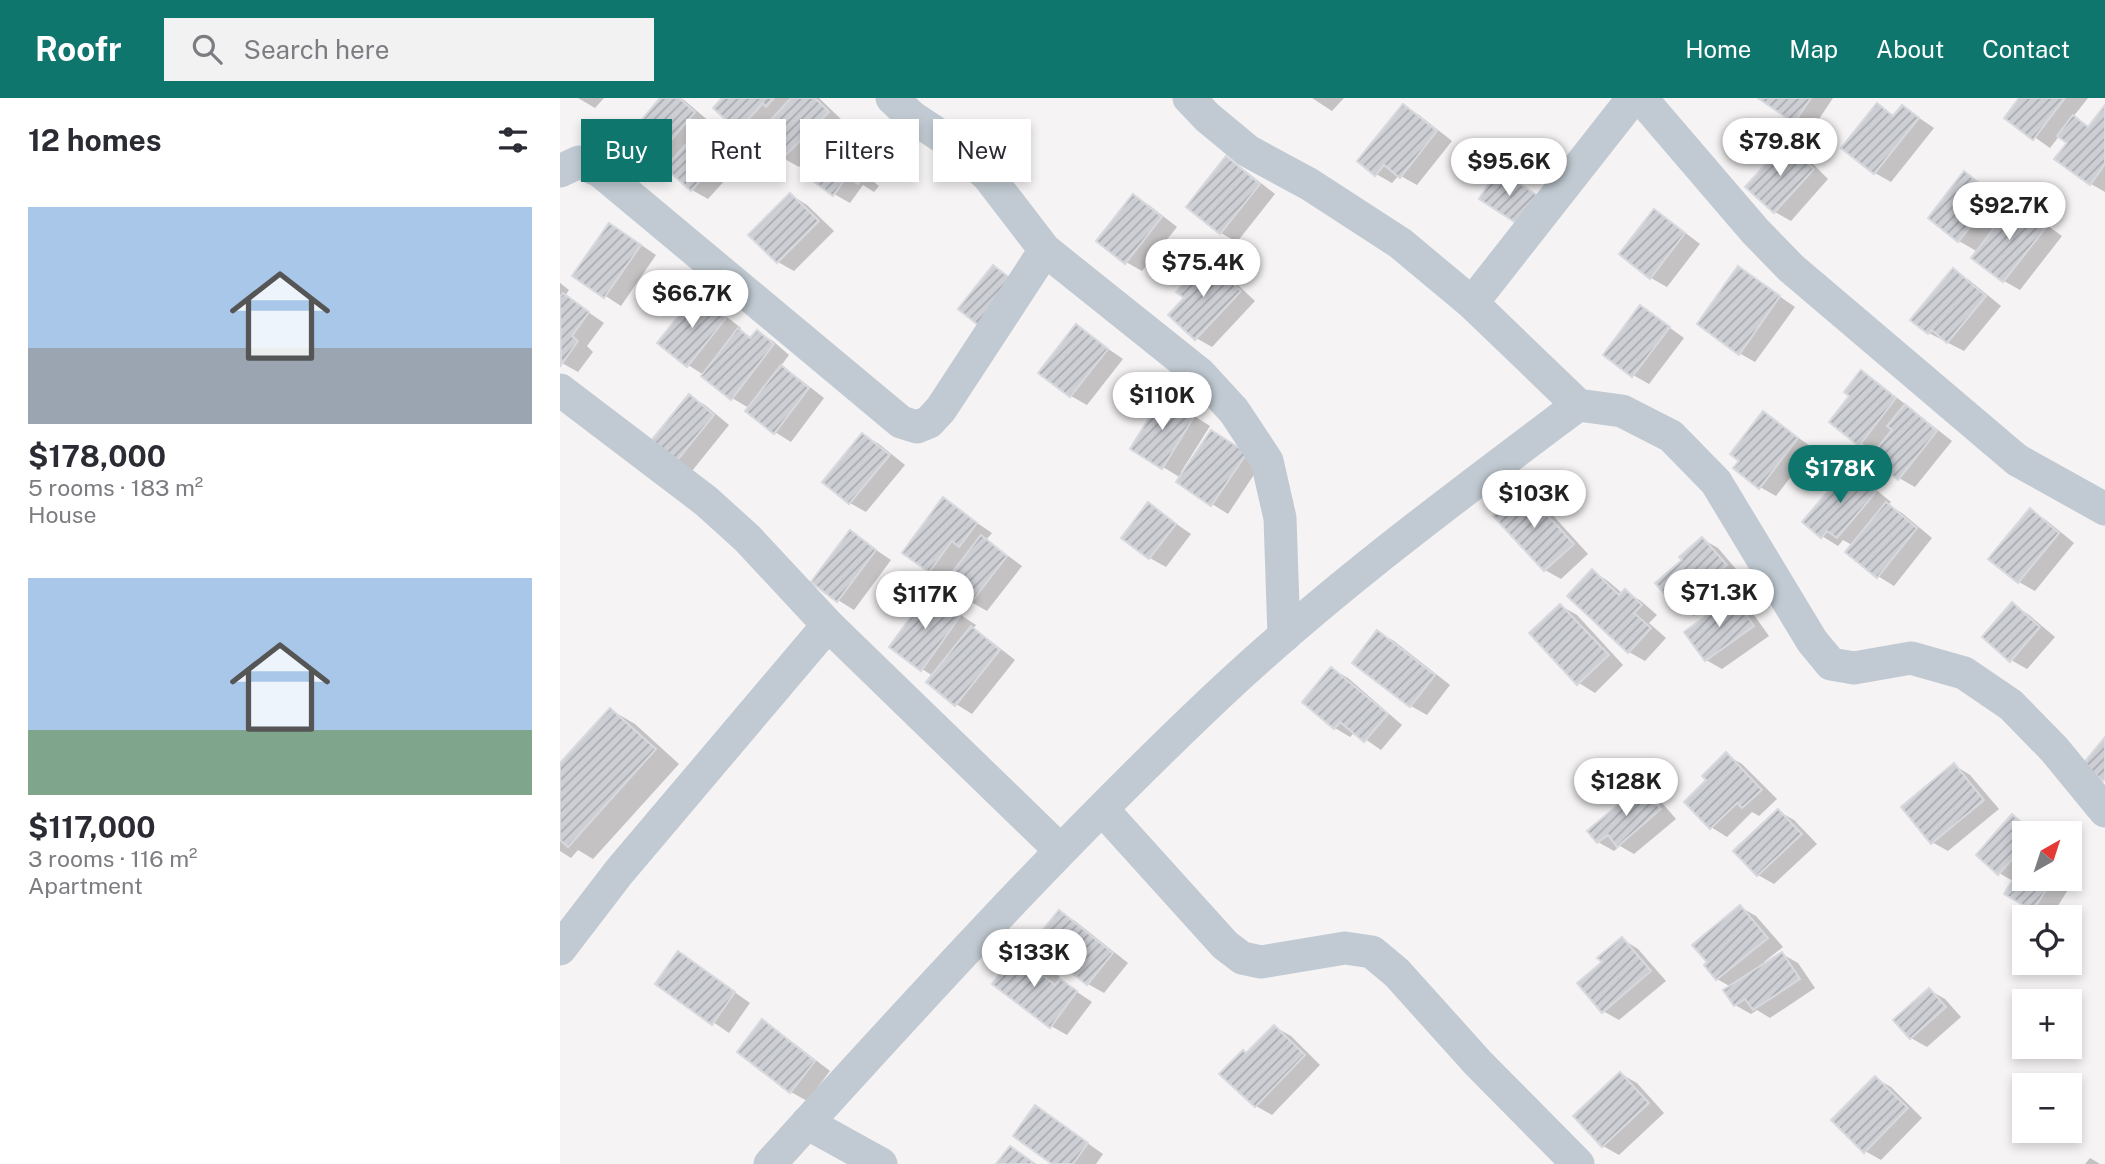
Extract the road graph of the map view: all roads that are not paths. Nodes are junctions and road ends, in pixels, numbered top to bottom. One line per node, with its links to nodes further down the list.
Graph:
1 (892, 98): 6 (street)
2 (1189, 98): 7 (street)
3 (1633, 98): 7 (street)
4 (1641, 98): 10 (street)
5 (560, 171): 6 (street)
6 (1045, 250): 12 (street)
7 (1472, 303): 9 (street)
8 (560, 390): 11 (street)
9 (1578, 405): 12 (street); 14 (street)
10 (2105, 509)
11 (828, 625): 15 (street); 16 (street)
12 (1284, 636): 13 (street)
13 (1103, 810): 15 (street); 20 (street)
14 (2105, 811)
15 (1060, 850): 17 (street)
16 (560, 949)
17 (807, 1123): 18 (street); 19 (street)
18 (770, 1164)
19 (881, 1164)
20 (1578, 1164)

